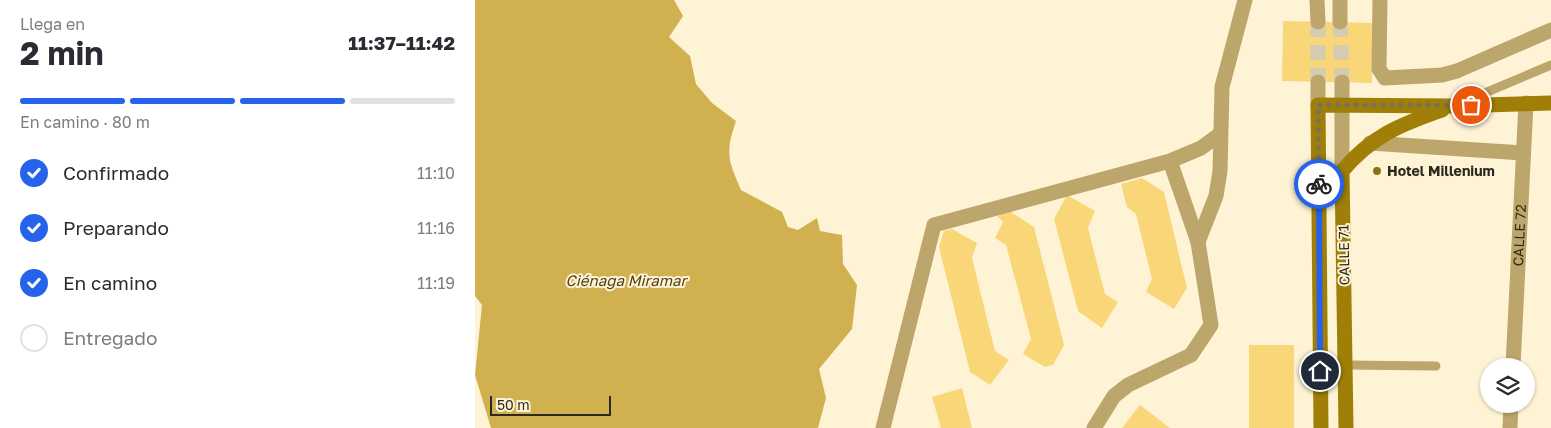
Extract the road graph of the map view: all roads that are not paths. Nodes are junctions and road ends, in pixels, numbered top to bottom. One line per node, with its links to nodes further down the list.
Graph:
1 (1245, 0): 16 (street)
2 (1317, 0): 5 (street)
3 (1340, 0): 6 (street)
4 (1380, 0): 7 (street)
5 (1318, 22)
6 (1340, 22)
7 (1551, 30)
8 (1551, 65): 15 (lane)
9 (1318, 82): 13 (street, CALLE 71)
10 (1342, 82): 14 (street, CALLE 71)
11 (1526, 103): 12 (main road); 15 (main road); 18 (street, CALLE 72)
12 (1551, 103)
13 (1318, 105): 14 (main road); 28 (main road, CALLE 71)
14 (1342, 105): 15 (main road); 20 (street, CALLE 71)
15 (1453, 106): 17 (main road)
16 (1220, 134): 19 (street); 21 (street)
17 (1370, 143): 18 (street); 20 (main road)
18 (1523, 154): 22 (street, CALLE 72)
19 (1170, 161): 21 (street); 26 (street)
20 (1343, 171): 23 (main road, CALLE 71)
21 (1198, 242): 27 (street)
22 (1513, 358)
23 (1345, 365): 24 (lane); 29 (main road, CALLE 71)
24 (1436, 366)
25 (1511, 413): 30 (street)
26 (883, 428)
27 (1094, 428)
28 (1321, 428)
29 (1346, 428)
30 (1510, 428)

